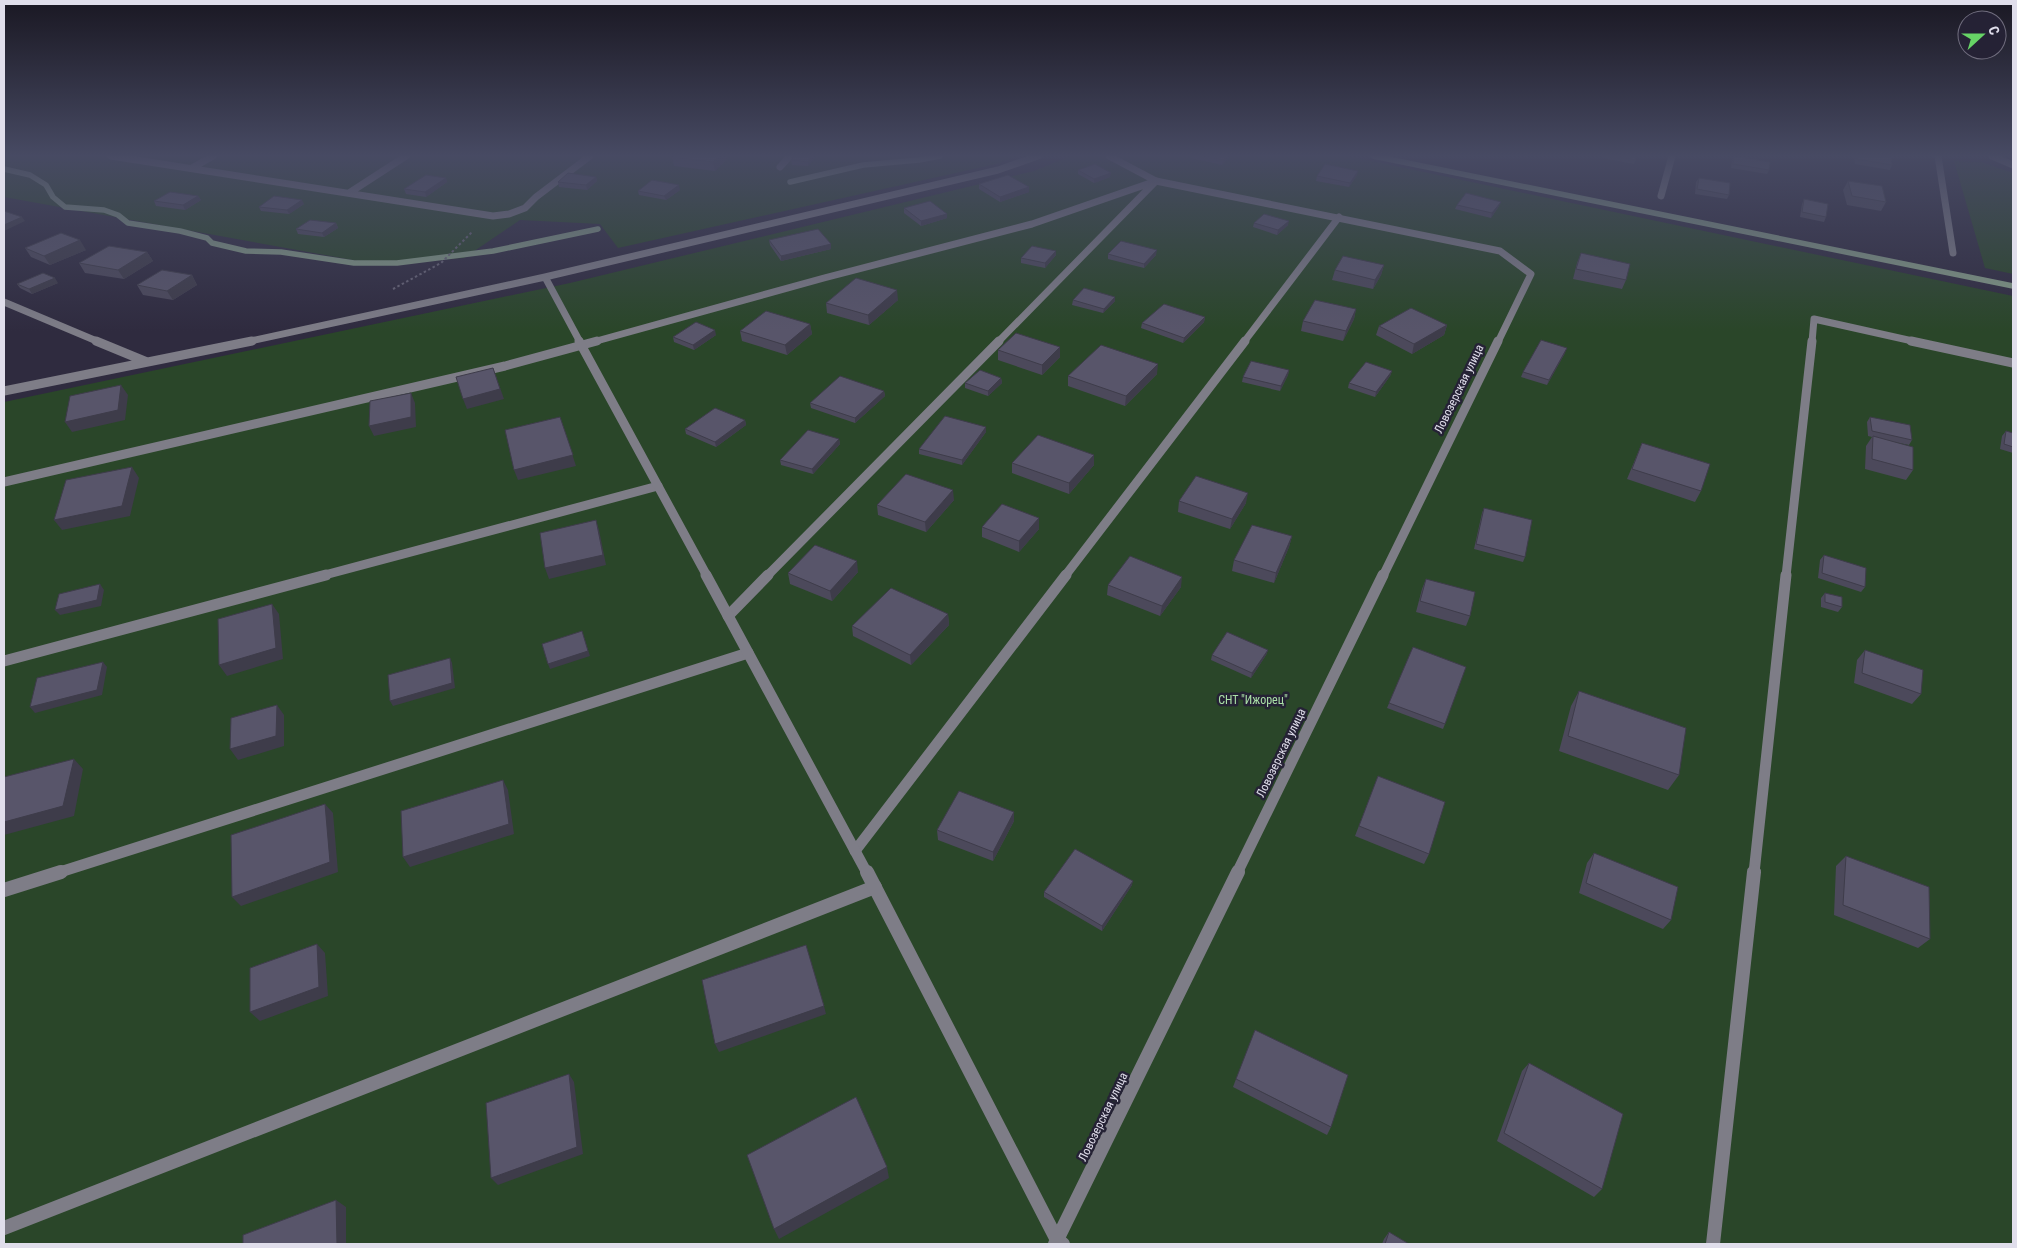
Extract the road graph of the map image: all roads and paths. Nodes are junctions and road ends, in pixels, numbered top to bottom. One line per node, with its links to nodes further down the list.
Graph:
1 (482, 214): 2 (street)
2 (507, 214)
3 (811, 214): 12 (street)
4 (1060, 214): 14 (street)
5 (1123, 214): 20 (street)
6 (1324, 214): 8 (street)
7 (1947, 214): 10 (street)
8 (1338, 217): 23 (street); 27 (street, Ловозерская улица)
9 (452, 253): 11 (path)
10 (1953, 253)
11 (441, 263)
12 (545, 276): 14 (street); 15 (street)
13 (4, 302): 15 (street)
14 (582, 344): 18 (street); 19 (street)
15 (147, 362): 17 (street)
16 (2013, 363): 28 (street)
17 (4, 391)
18 (4, 482)
19 (658, 486): 20 (street); 22 (street)
20 (728, 616): 21 (street)
21 (748, 653): 23 (street); 25 (street)
22 (4, 661)
23 (855, 851): 24 (street)
24 (874, 887): 26 (street); 27 (street)
25 (4, 890)
26 (4, 1228)
27 (1056, 1243)
28 (1713, 1244)

